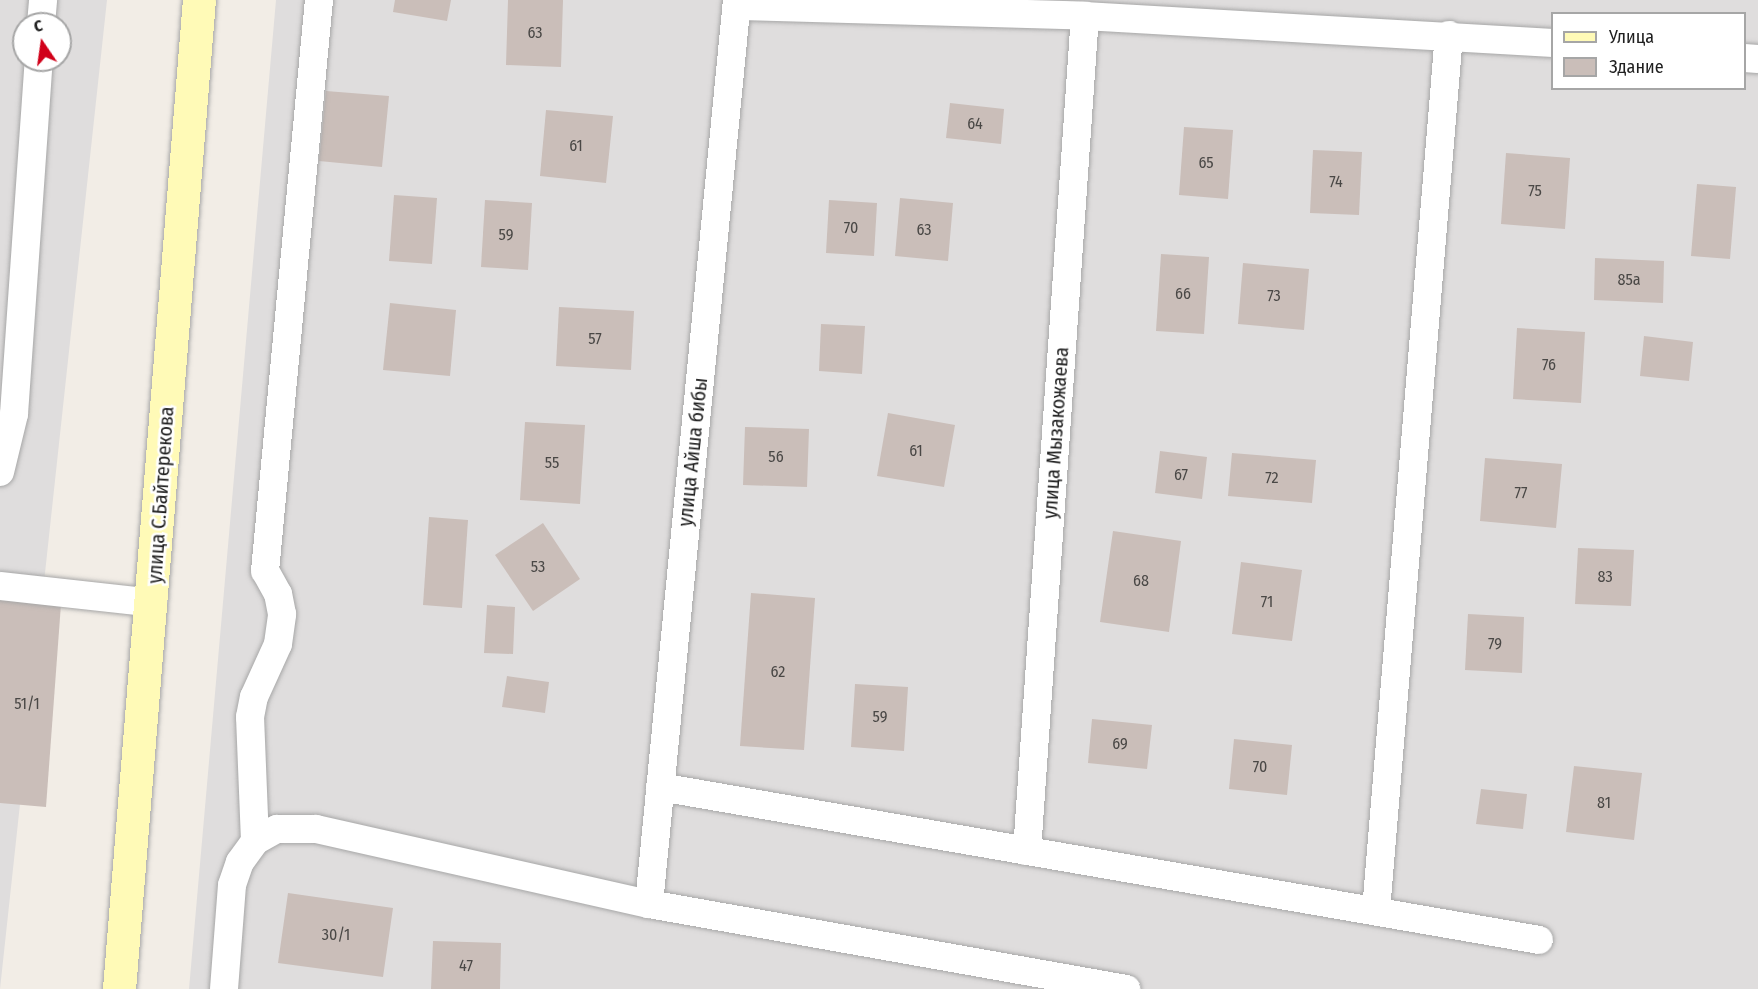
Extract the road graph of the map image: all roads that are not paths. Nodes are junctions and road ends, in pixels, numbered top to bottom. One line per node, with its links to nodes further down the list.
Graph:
1 (199, 0): 10 (main road, улица С.Байтерекова)
2 (319, 0): 12 (street)
3 (737, 3): 4 (street); 11 (street, улица Айша бибы)
4 (1085, 16): 5 (street); 13 (street, улица Мызакожаева)
5 (1449, 35): 6 (street); 15 (street)
6 (1551, 43)
7 (38, 72): 8 (street)
8 (0, 472)
9 (0, 586): 10 (street)
10 (153, 603): 17 (main road, улица С.Байтерекова)
11 (660, 787): 13 (street); 14 (street, улица Айша бибы)
12 (255, 841): 14 (street); 18 (street)
13 (1027, 851): 15 (street)
14 (649, 904): 19 (street)
15 (1376, 911): 16 (street)
16 (1539, 940)
17 (120, 989)
18 (224, 989)
19 (1126, 989)

